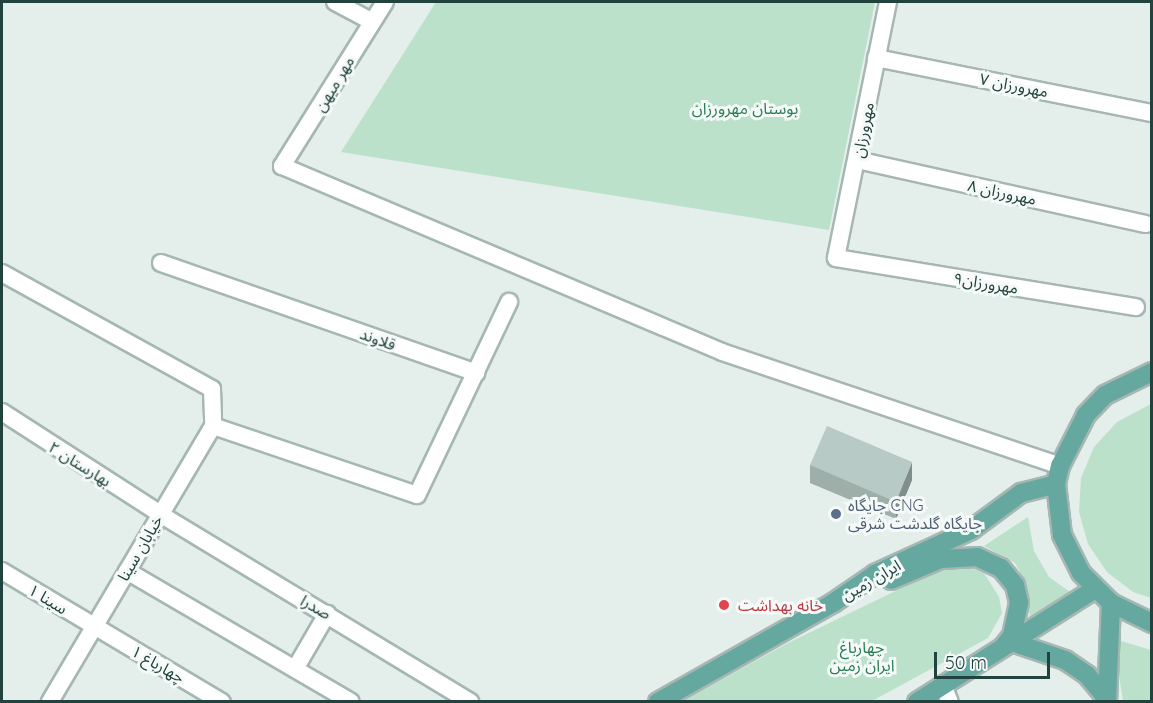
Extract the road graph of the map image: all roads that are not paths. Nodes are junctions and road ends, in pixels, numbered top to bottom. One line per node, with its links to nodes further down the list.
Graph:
1 (336, 2): 4 (street)
2 (385, 2): 4 (street, مهر میهن)
3 (888, 2): 5 (street, مهرورزان)
4 (371, 21): 18 (street, مهر میهن)
5 (876, 58): 6 (street, مهرورزان ۷); 7 (street, مهرورزان)
6 (1152, 113)
7 (857, 160): 8 (street, مهرورزان ۸); 9 (street, مهرورزان)
8 (1146, 224)
9 (836, 258): 13 (street, مهرورزان۹)
10 (161, 263): 15 (street, قلاوند)
11 (2, 273): 17 (street)
12 (509, 302): 15 (street)
13 (1137, 307)
14 (1148, 371): 18 (main road)
15 (476, 374): 17 (street)
16 (2, 412): 20 (street, بهارستان ۲)
17 (213, 426): 20 (street, خیابان سینا)
18 (1060, 466): 19 (main road)
19 (1056, 484): 23 (main road); 24 (main road, ایران زمین)
20 (160, 514): 22 (street, خیابان سینا); 26 (street, صدرا)
21 (2, 571): 28 (street, سینا ۱)
22 (127, 571): 28 (street, خیابان سینا); 30 (street)
23 (1095, 590): 25 (main road); 29 (main road)
24 (833, 603): 29 (main road); 37 (main road, ایران زمین)
25 (1110, 603): 27 (main road); 32 (main road)
26 (327, 614): 30 (street); 36 (street, صدرا)
27 (1152, 623)
28 (94, 627): 33 (street, خیابان سینا); 34 (street, چهارباغ ۱)
29 (1007, 645): 31 (main road); 32 (main road)
30 (295, 669): 35 (street)
31 (946, 693): 38 (main road)
32 (1106, 700)
33 (50, 702)
34 (222, 702)
35 (351, 702)
36 (471, 702)
37 (658, 702)
38 (917, 702)

